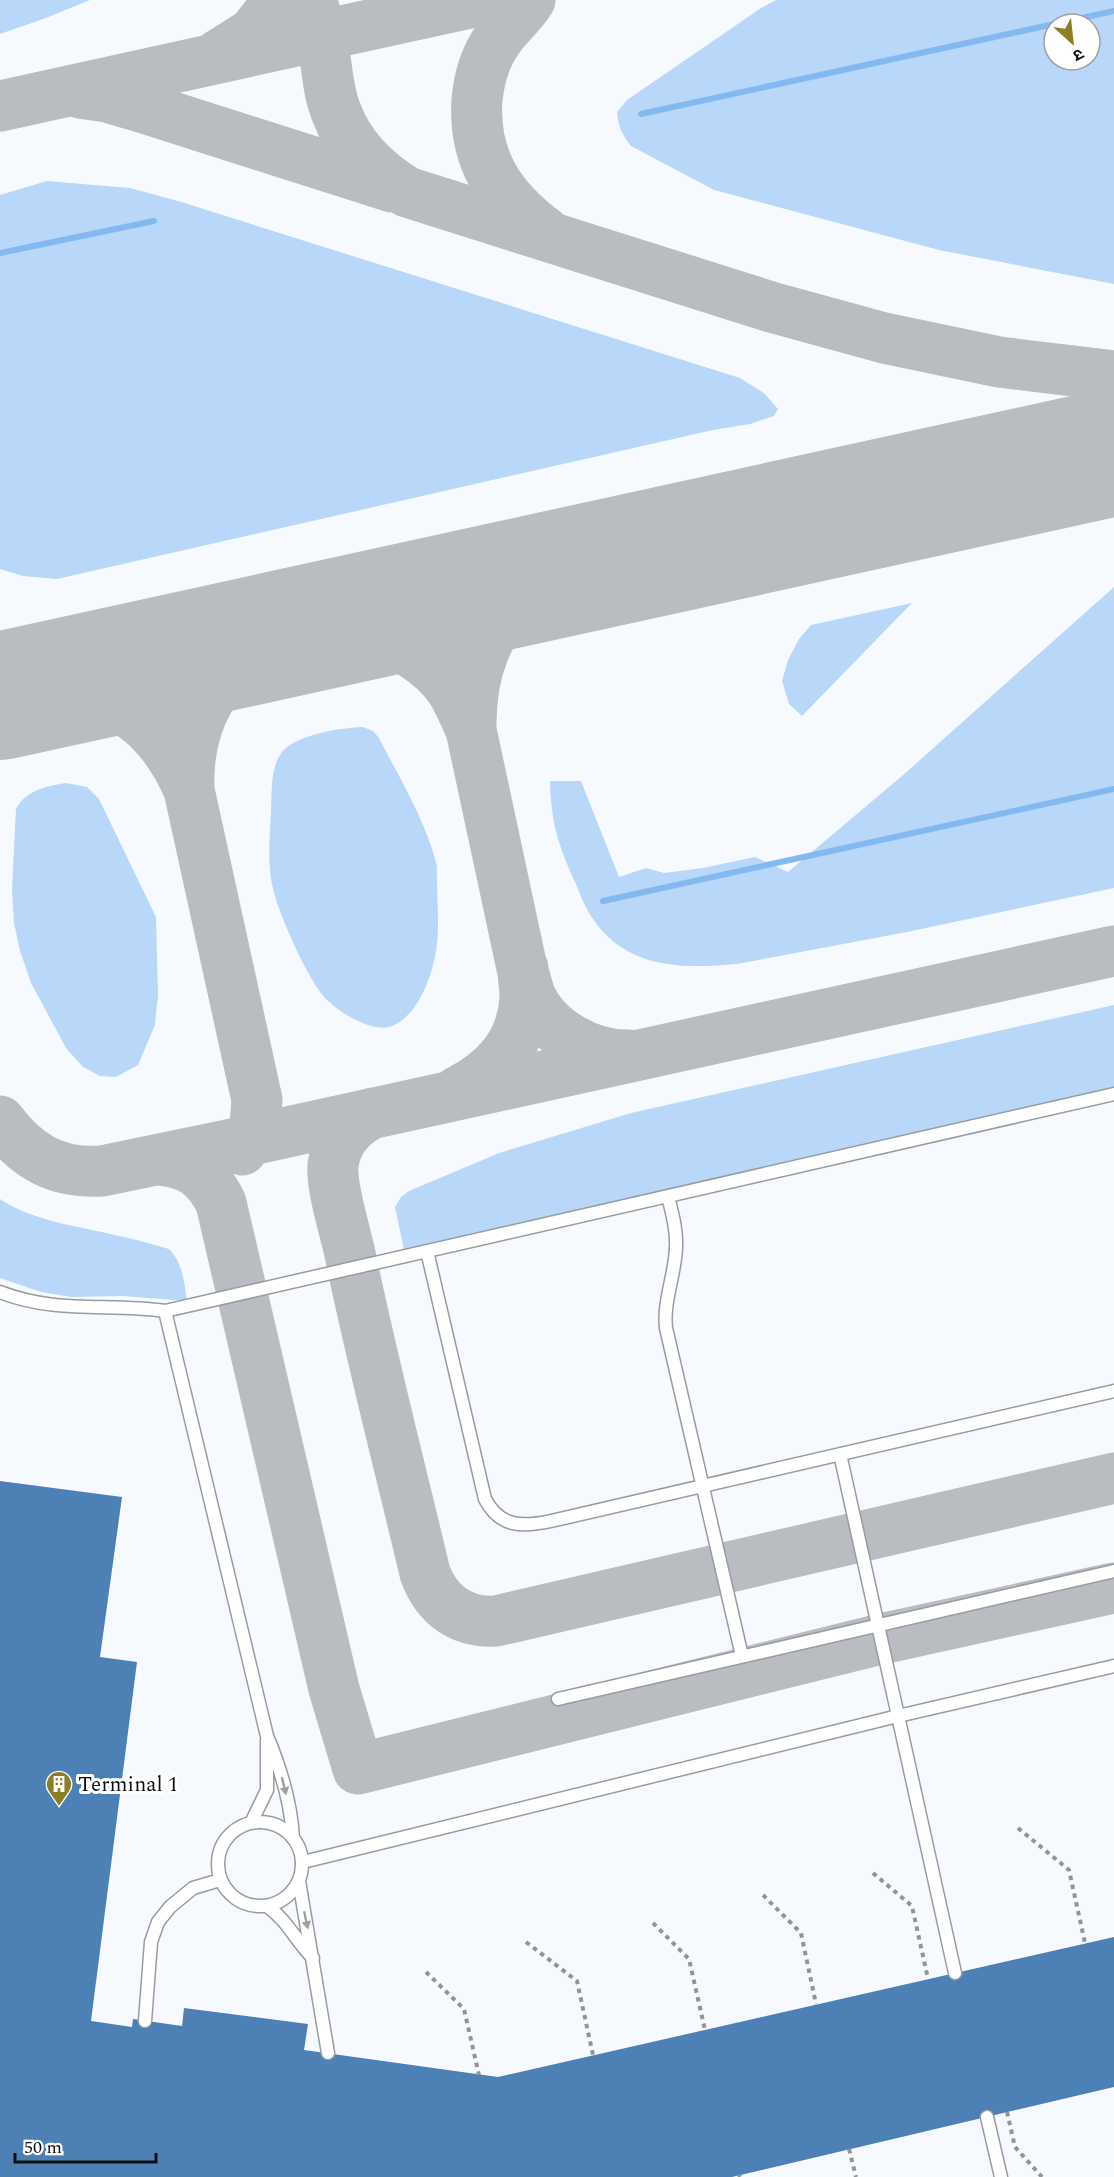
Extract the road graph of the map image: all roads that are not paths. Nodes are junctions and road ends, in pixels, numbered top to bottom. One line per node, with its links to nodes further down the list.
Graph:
1 (1114, 1094): 2 (lane)
2 (668, 1196): 3 (lane); 8 (lane)
3 (427, 1251): 5 (lane); 8 (lane)
4 (0, 1292): 5 (lane)
5 (165, 1311): 15 (lane)
6 (1114, 1391): 7 (lane)
7 (840, 1454): 8 (lane); 10 (lane)
8 (704, 1486): 11 (lane)
9 (1114, 1570): 10 (lane)
10 (878, 1625): 11 (lane); 14 (lane)
11 (742, 1656): 13 (lane)
12 (1114, 1666): 14 (lane)
13 (558, 1699)
14 (898, 1716): 18 (lane); 23 (lane)
15 (267, 1736): 16 (lane); 17 (lane, one-way to 17)
16 (251, 1823): 17 (lane); 19 (lane)
17 (293, 1838): 18 (lane)
18 (303, 1862): 20 (lane)
19 (220, 1880): 21 (lane); 24 (lane)
20 (299, 1881): 21 (lane); 22 (lane, one-way to 22)
21 (267, 1906): 22 (lane)
22 (314, 1959): 25 (lane)
23 (955, 1973)
24 (145, 2021)
25 (328, 2053)
26 (987, 2117): 27 (lane)
27 (1000, 2177)

